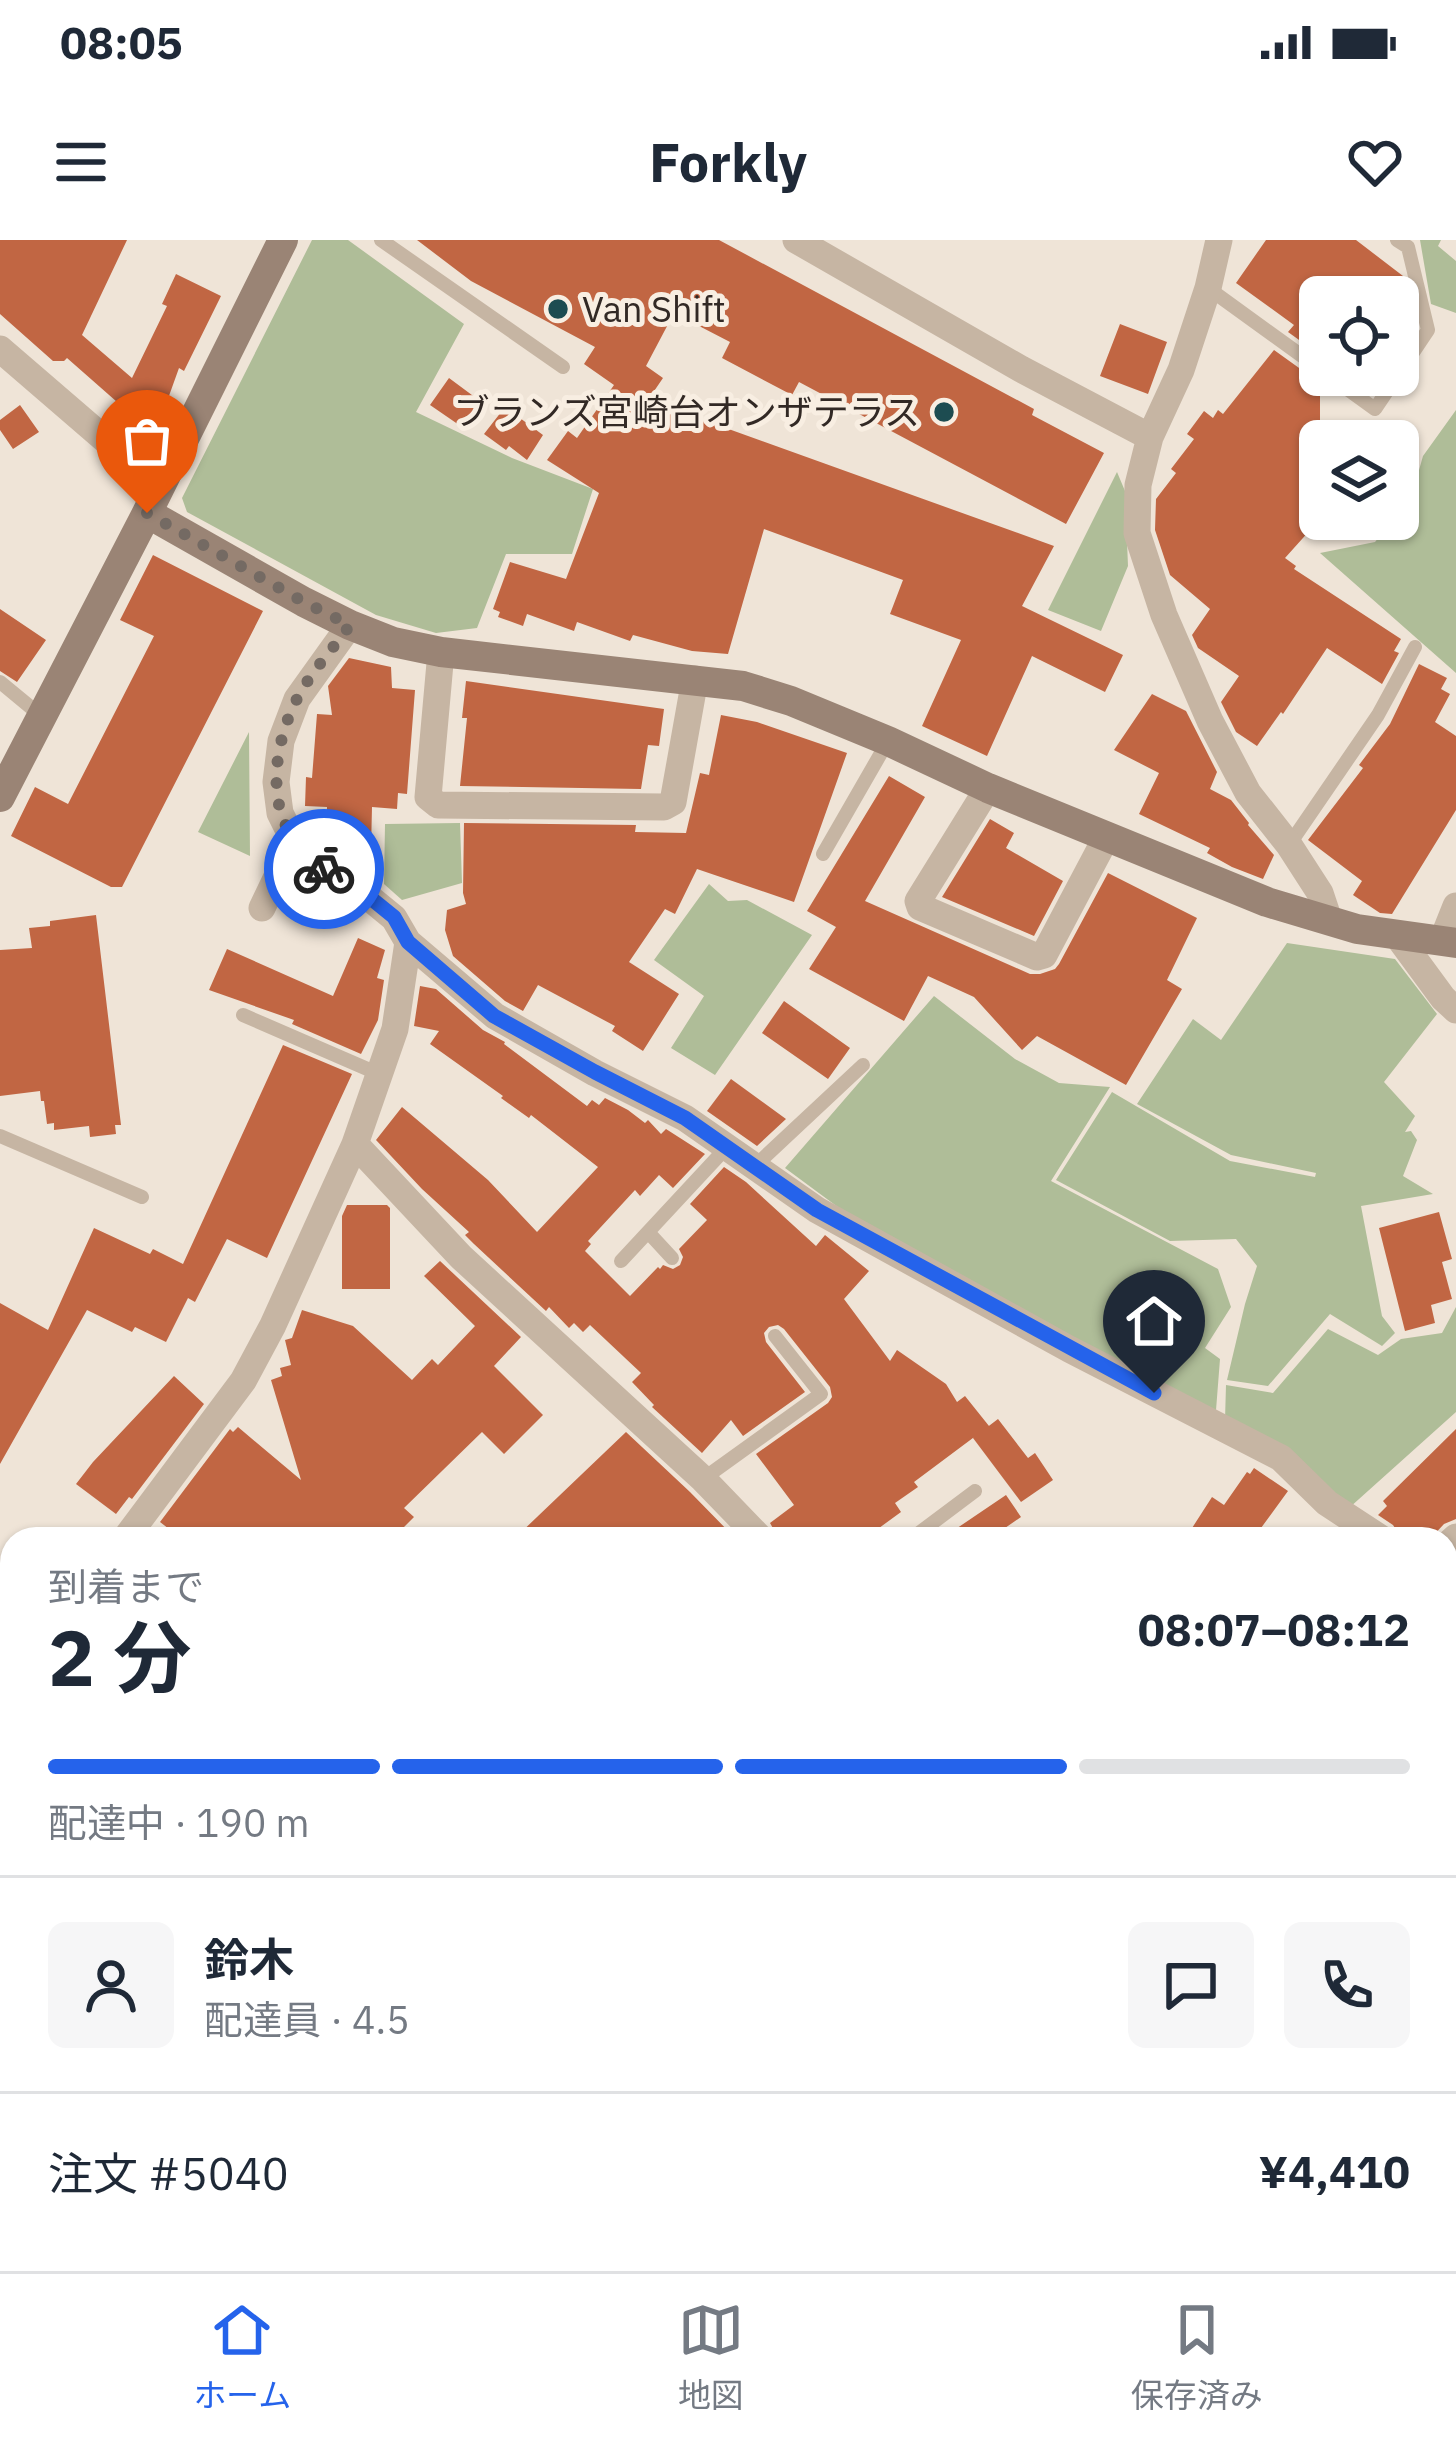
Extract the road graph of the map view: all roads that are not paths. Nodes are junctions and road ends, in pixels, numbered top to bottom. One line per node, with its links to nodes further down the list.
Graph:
1 (284, 240): 16 (street)
2 (381, 240): 12 (lane)
3 (796, 240): 15 (street)
4 (1219, 240): 7 (street)
5 (1397, 240): 6 (lane)
6 (1415, 276)
7 (1208, 288): 11 (lane); 15 (street)
8 (1419, 293): 9 (lane)
9 (1419, 344)
10 (0, 350): 16 (street)
11 (1299, 354)
12 (563, 367)
13 (1356, 396): 14 (lane)
14 (1384, 396)
15 (1150, 437): 28 (street)
16 (153, 499): 17 (street); 22 (street)
17 (350, 625): 19 (street); 27 (street)
18 (1415, 647): 28 (lane)
19 (441, 652): 20 (street); 20 (street)
20 (695, 679): 23 (street)
21 (0, 682): 22 (lane)
22 (40, 715): 25 (street)
23 (888, 741): 24 (street); 29 (lane)
24 (988, 788): 26 (street); 26 (street)
25 (0, 797)
26 (1107, 836): 32 (street)
27 (295, 841): 31 (street); 34 (street)
28 (1289, 844): 32 (street)
29 (823, 854)
30 (1456, 906): 35 (street)
31 (262, 908)
32 (1329, 920): 33 (street)
33 (1396, 934): 35 (street); 36 (street)
34 (408, 942): 39 (street); 42 (street)
35 (1449, 942)
36 (1456, 1010)
37 (243, 1015): 39 (lane)
38 (862, 1065): 43 (lane)
39 (380, 1074): 41 (street)
40 (0, 1136): 44 (lane)
41 (355, 1144): 49 (street); 51 (street)
42 (727, 1147): 43 (street); 45 (lane)
43 (755, 1166): 54 (street)
44 (142, 1197)
45 (648, 1232): 46 (lane); 47 (lane)
46 (672, 1258)
47 (621, 1261)
48 (775, 1336): 49 (lane)
49 (703, 1479): 52 (street)
50 (975, 1491): 53 (lane)
51 (142, 1527)
52 (749, 1527)
53 (927, 1527)
54 (1364, 1527)

